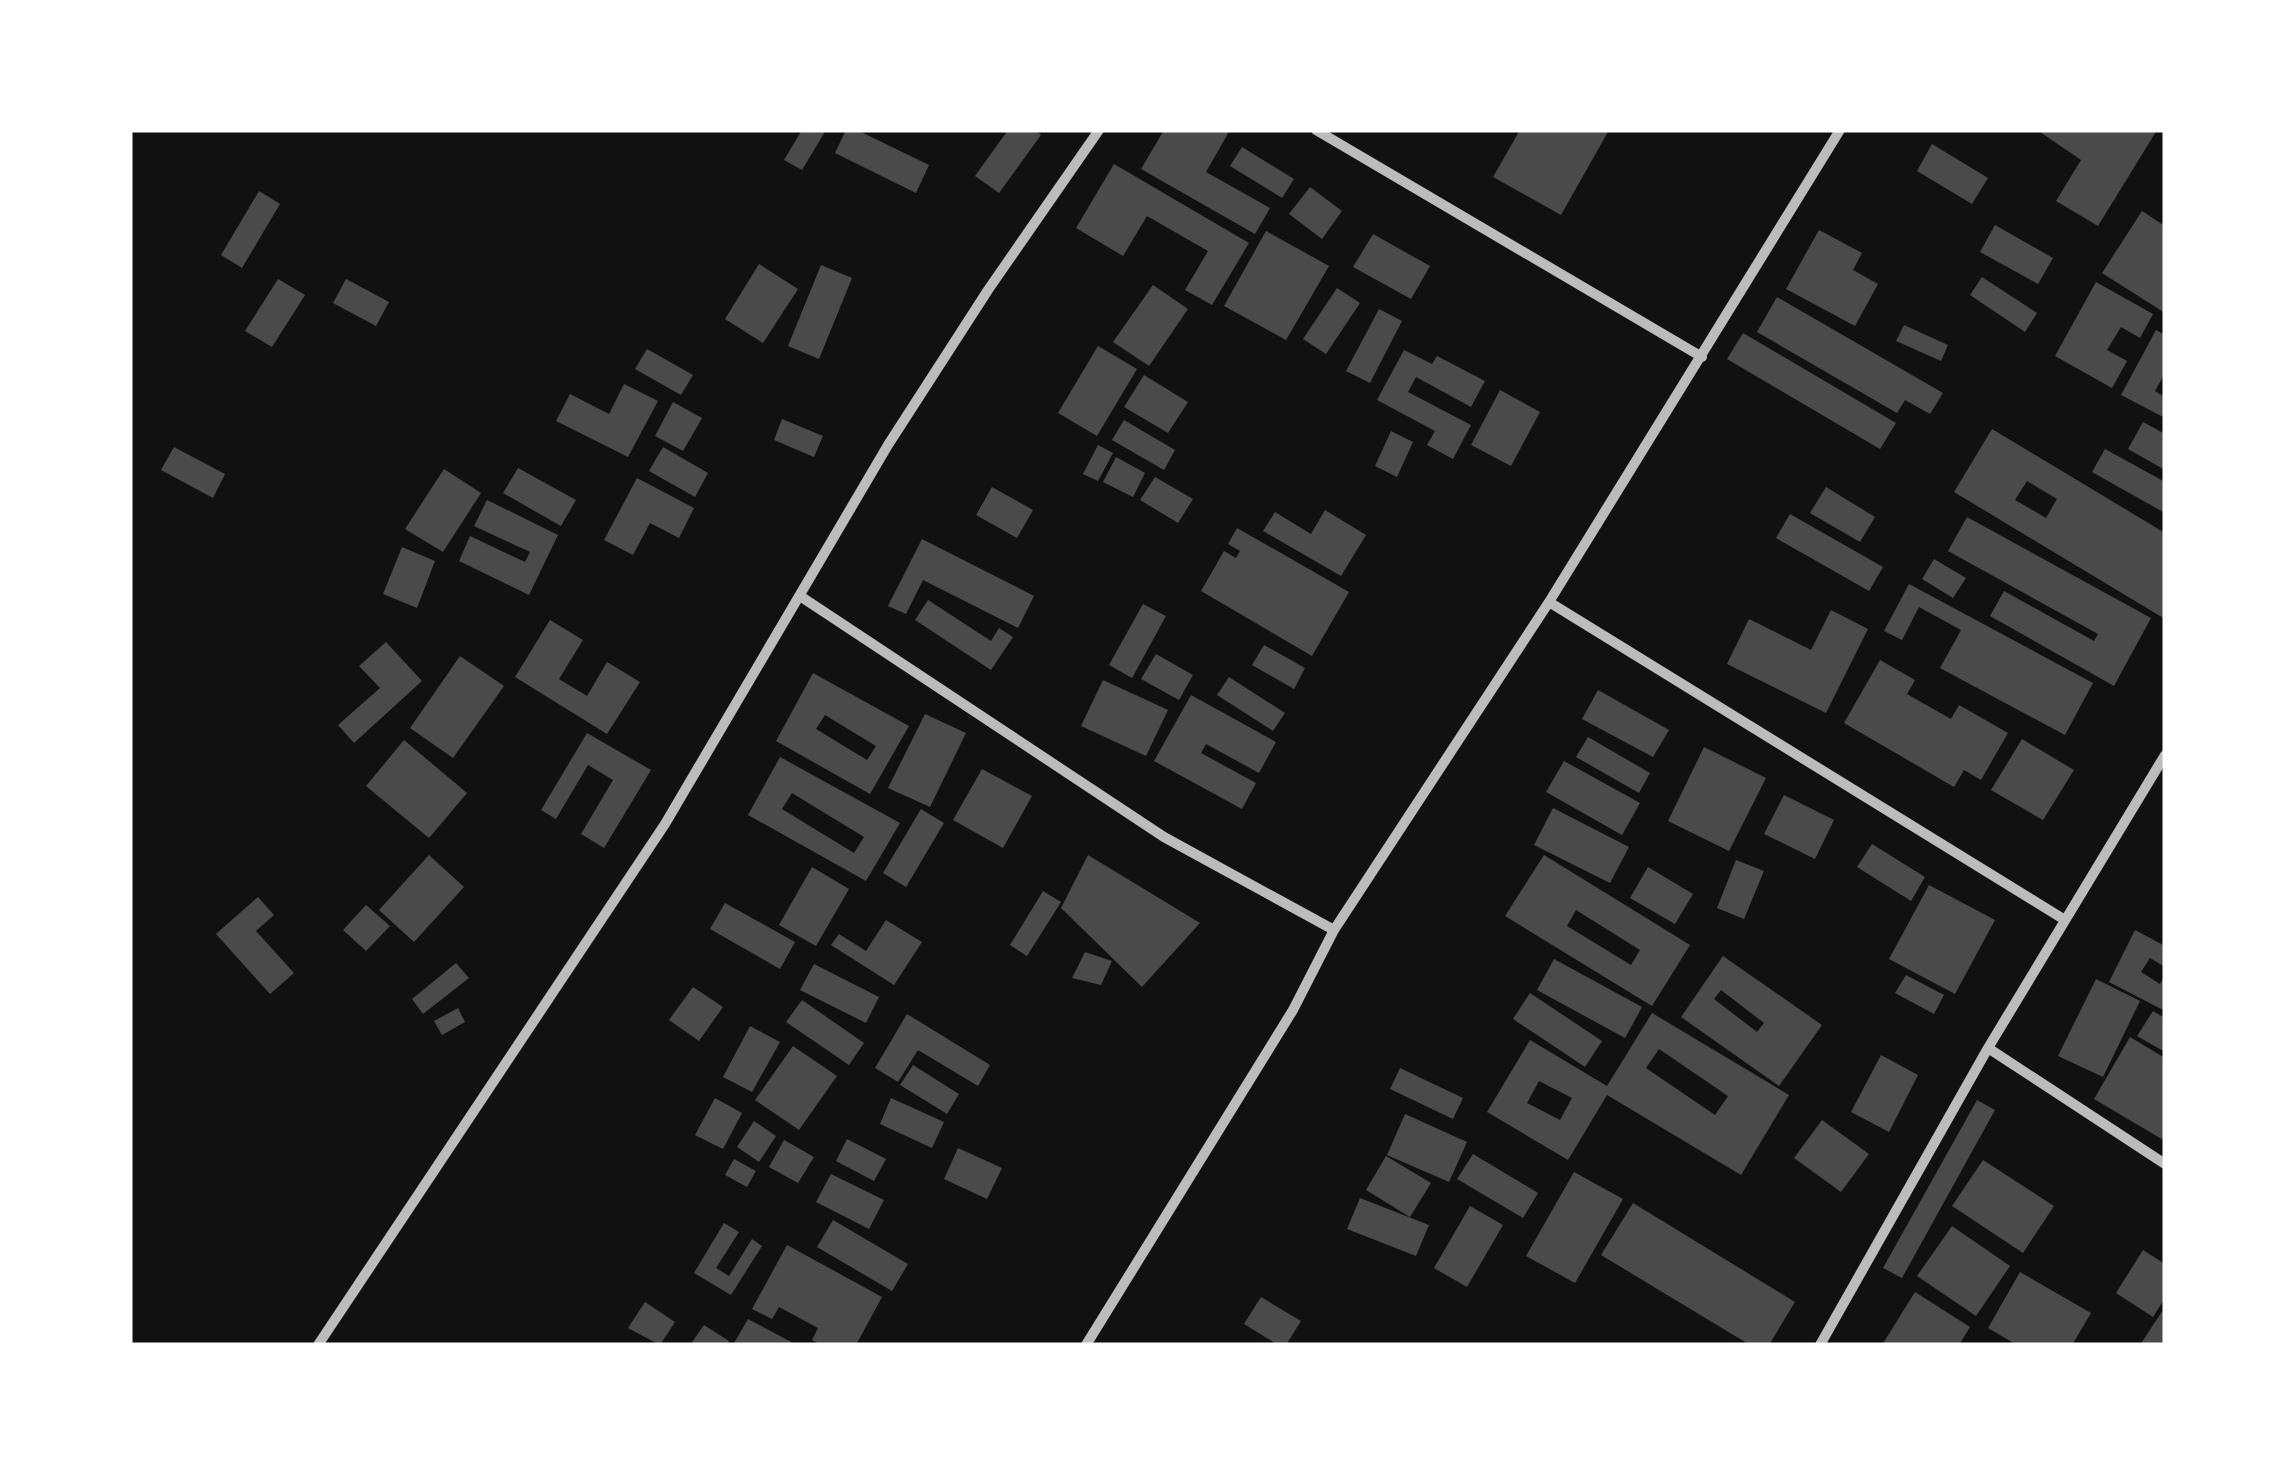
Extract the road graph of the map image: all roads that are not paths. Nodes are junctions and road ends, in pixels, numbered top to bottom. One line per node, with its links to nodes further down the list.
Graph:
1 (1100, 130): 5 (street)
2 (1316, 130): 4 (street)
3 (1840, 130): 4 (street)
4 (1702, 358): 6 (street)
5 (800, 596): 9 (street); 12 (street)
6 (1548, 602): 8 (street); 9 (street)
7 (2165, 755): 8 (street)
8 (2065, 920): 10 (street)
9 (1334, 930): 13 (street)
10 (1988, 1048): 11 (street); 14 (street)
11 (2165, 1164)
12 (318, 1345)
13 (1086, 1345)
14 (1820, 1345)

